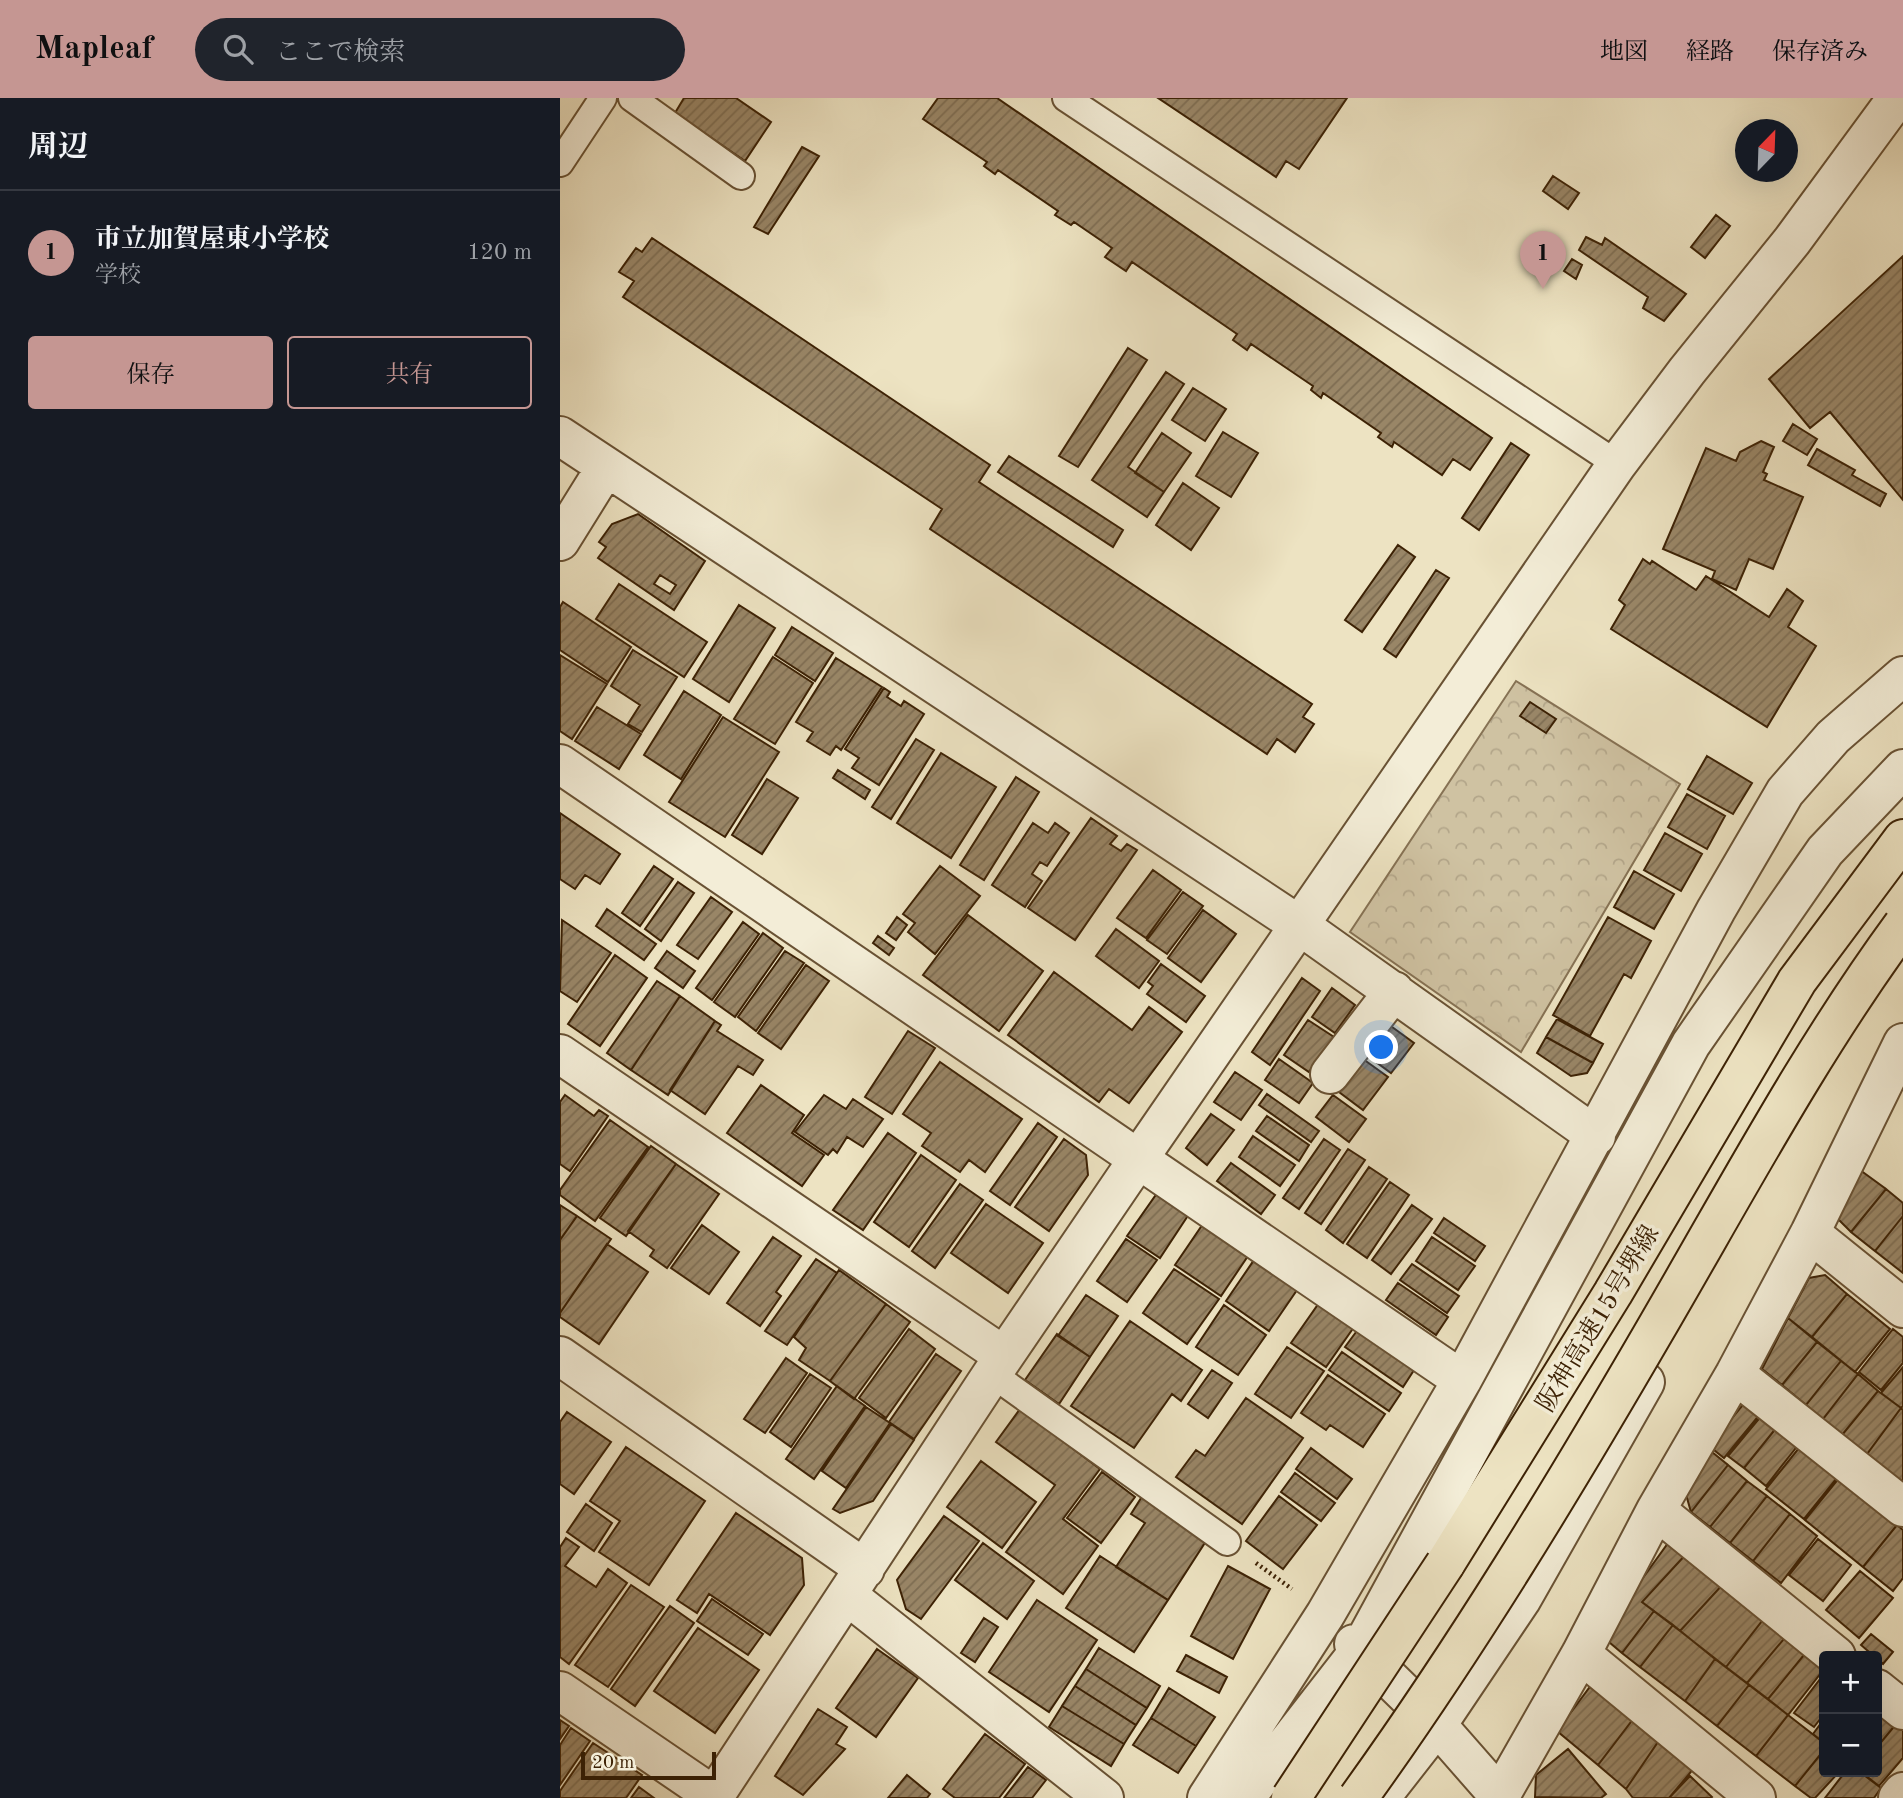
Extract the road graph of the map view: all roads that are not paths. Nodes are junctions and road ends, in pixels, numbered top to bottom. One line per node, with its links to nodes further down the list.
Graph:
1 (603, 98): 5 (lane)
2 (632, 98): 6 (lane)
3 (1066, 98): 8 (lane)
4 (1897, 98): 8 (street)
5 (560, 163)
6 (741, 176)
7 (560, 436): 9 (street)
8 (1617, 464): 15 (street)
9 (606, 467): 10 (street); 15 (street)
10 (560, 541)
11 (1903, 676): 22 (street)
12 (560, 764): 23 (street)
13 (1903, 769): 35 (street)
14 (1903, 839): 48 (highway, 阪神高速15号堺線, bridge)
15 (1300, 925): 18 (street); 23 (street)
16 (1903, 925): 49 (highway, 阪神高速15号堺線, bridge)
17 (1903, 944): 41 (street)
18 (1394, 990): 21 (street); 22 (street)
19 (1903, 1043): 24 (street)
20 (560, 1054): 27 (street)
21 (1330, 1074)
22 (1596, 1136): 29 (street)
23 (1139, 1158): 27 (street); 29 (street)
24 (1810, 1233): 25 (street); 28 (street)
25 (1903, 1308)
26 (560, 1356): 33 (street)
27 (998, 1365): 32 (lane); 33 (street)
28 (1735, 1374): 30 (street); 31 (street)
29 (1462, 1380): 34 (street)
30 (1903, 1507)
31 (1656, 1510): 36 (street); 37 (street)
32 (1227, 1542)
33 (857, 1583): 43 (street); 45 (street)
34 (1325, 1615): 35 (street); 46 (street)
35 (1360, 1650): 41 (street); 47 (street)
36 (1830, 1651)
37 (1581, 1654): 44 (street); 51 (street)
38 (560, 1690): 43 (street)
39 (1882, 1693): 40 (street)
40 (1903, 1710)
41 (1437, 1725): 44 (street); 50 (street)
42 (1903, 1792): 52 (street)
43 (713, 1797)
44 (1500, 1797)
45 (1104, 1798)
46 (1207, 1798)
47 (1245, 1798)
48 (1290, 1798)
49 (1358, 1798)
50 (1380, 1798)
51 (1756, 1798)
52 (1898, 1798)

